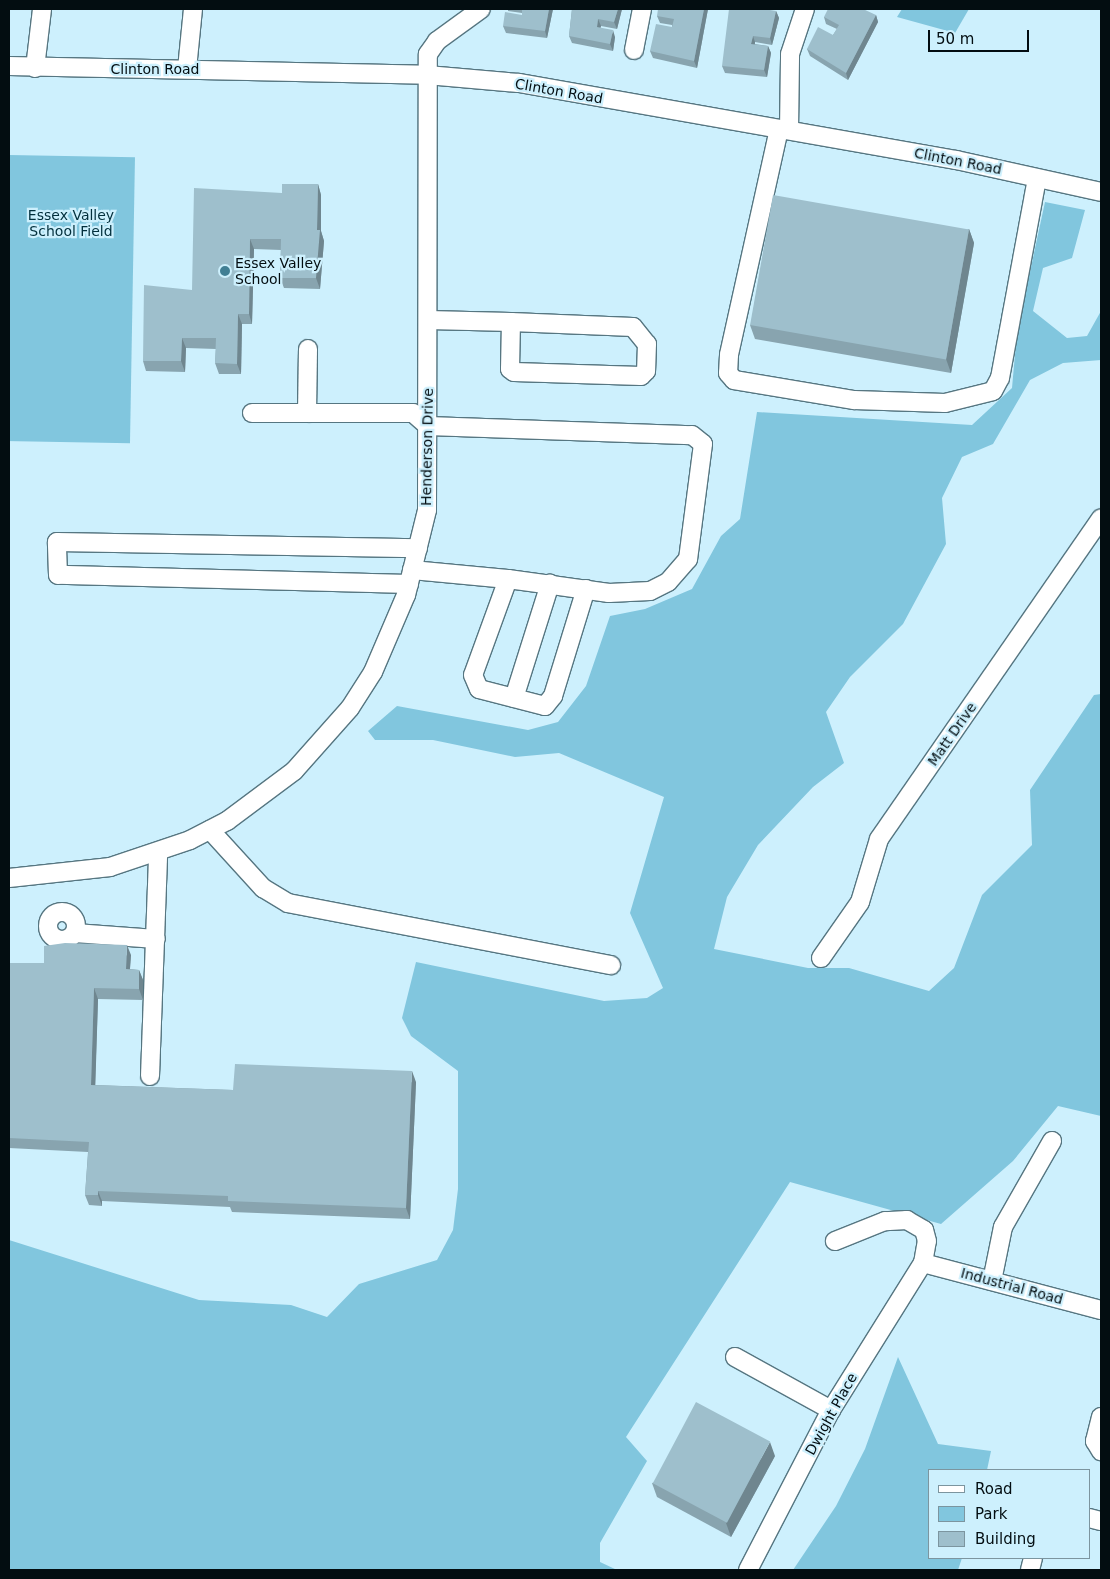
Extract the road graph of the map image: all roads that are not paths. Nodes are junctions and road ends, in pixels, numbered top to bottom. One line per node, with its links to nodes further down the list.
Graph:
1 (42, 9): 8 (street)
2 (193, 9): 9 (street)
3 (481, 9): 10 (street, Henderson Drive)
4 (642, 9): 6 (street)
5 (808, 9): 11 (street)
6 (634, 50)
7 (9, 66): 8 (street, Clinton Road)
8 (35, 68): 9 (street, Clinton Road)
9 (187, 69): 10 (street, Clinton Road)
10 (427, 75): 11 (street, Clinton Road); 14 (street, Henderson Drive)
11 (784, 130): 12 (street, Clinton Road); 12 (street)
12 (1037, 178): 13 (street, Clinton Road)
13 (1101, 192)
14 (428, 320): 15 (street); 19 (street, Henderson Drive)
15 (511, 322): 15 (street)
16 (308, 349): 18 (street)
17 (252, 413): 18 (street)
18 (307, 413): 19 (street)
19 (428, 426): 21 (street, Henderson Drive); 25 (street)
20 (1101, 518): 32 (street, Matt Drive)
21 (418, 548): 22 (street, Henderson Drive); 22 (street)
22 (411, 577): 23 (street); 27 (street, Henderson Drive)
23 (508, 579): 24 (street); 26 (street)
24 (550, 584): 25 (street); 26 (street)
25 (586, 589): 26 (street)
26 (514, 698)
27 (210, 830): 28 (street, Henderson Drive); 33 (street)
28 (158, 852): 29 (street, Henderson Drive); 31 (street)
29 (9, 878)
30 (75, 933): 31 (street)
31 (156, 939): 34 (street)
32 (821, 958)
33 (611, 965)
34 (150, 1076)
35 (1052, 1141): 38 (street)
36 (835, 1241): 37 (street)
37 (923, 1262): 38 (street, Industrial Road); 41 (street, Dwight Place)
38 (992, 1281): 39 (street, Industrial Road)
39 (1101, 1310)
40 (735, 1357): 41 (street)
41 (831, 1410): 44 (street, Dwight Place)
42 (1101, 1417): 43 (street)
43 (1101, 1451)
44 (748, 1570)

